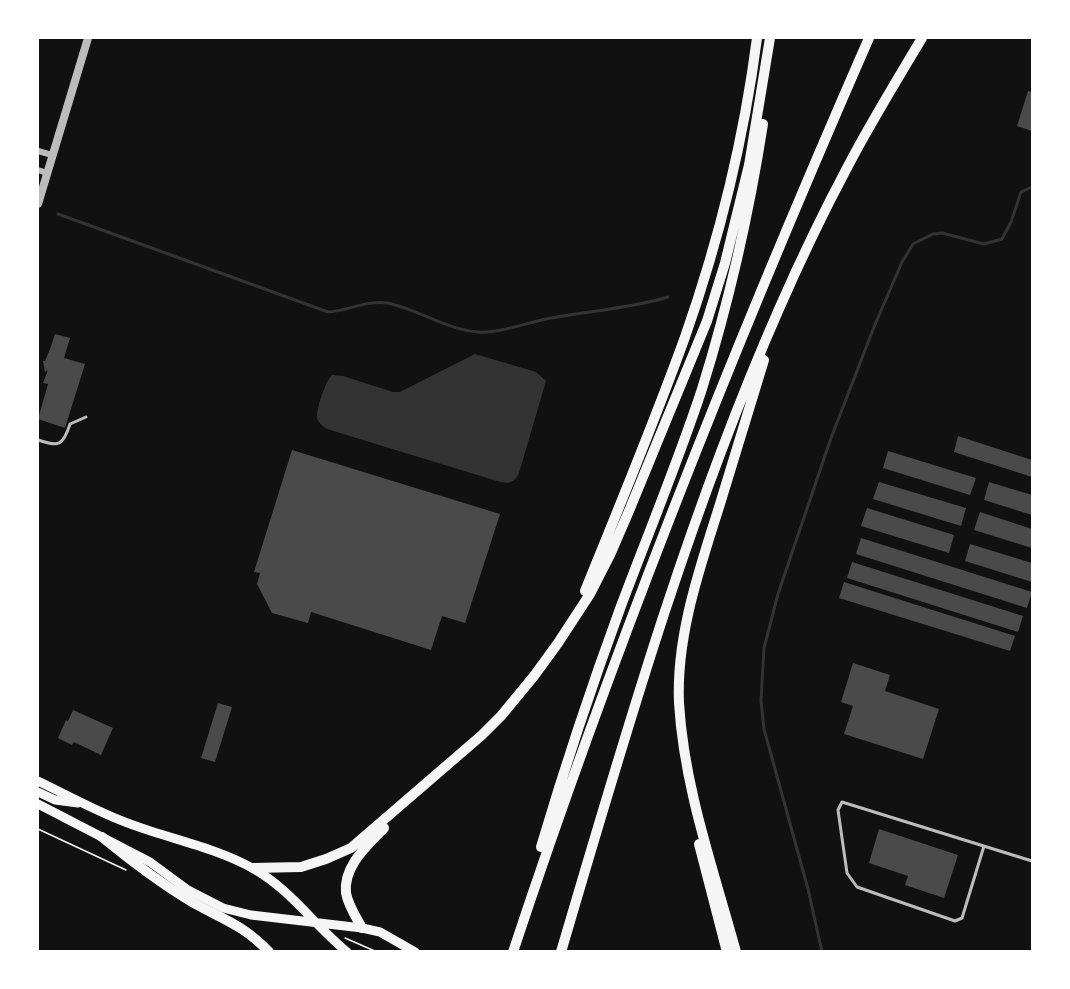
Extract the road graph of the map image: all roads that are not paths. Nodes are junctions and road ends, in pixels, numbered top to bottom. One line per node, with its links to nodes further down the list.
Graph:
1 (88, 38): 8 (street)
2 (757, 38): 15 (highway)
3 (770, 38): 15 (highway)
4 (777, 38): 31 (highway)
5 (869, 38): 31 (highway)
6 (922, 38): 12 (highway)
7 (38, 151): 8 (street)
8 (52, 155): 10 (street)
9 (38, 170): 10 (street)
10 (47, 173): 11 (street)
11 (38, 204)
12 (779, 308): 16 (highway); 32 (highway)
13 (86, 417): 14 (lane)
14 (38, 440)
15 (580, 606): 18 (highway)
16 (686, 761): 33 (highway); 34 (highway)
17 (38, 781): 21 (main road)
18 (428, 783): 25 (highway); 27 (highway)
19 (38, 792): 21 (main road)
20 (38, 804): 22 (main road)
21 (86, 804): 25 (main road)
22 (102, 837): 26 (main road); 28 (highway)
23 (984, 846): 23 (lane); 24 (lane)
24 (1032, 861)
25 (253, 868): 26 (main road)
26 (315, 921): 27 (main road); 29 (main road)
27 (362, 928): 30 (main road)
28 (269, 951)
29 (346, 951)
30 (415, 951)
31 (512, 951)
32 (561, 951)
33 (727, 951)
34 (736, 951)

